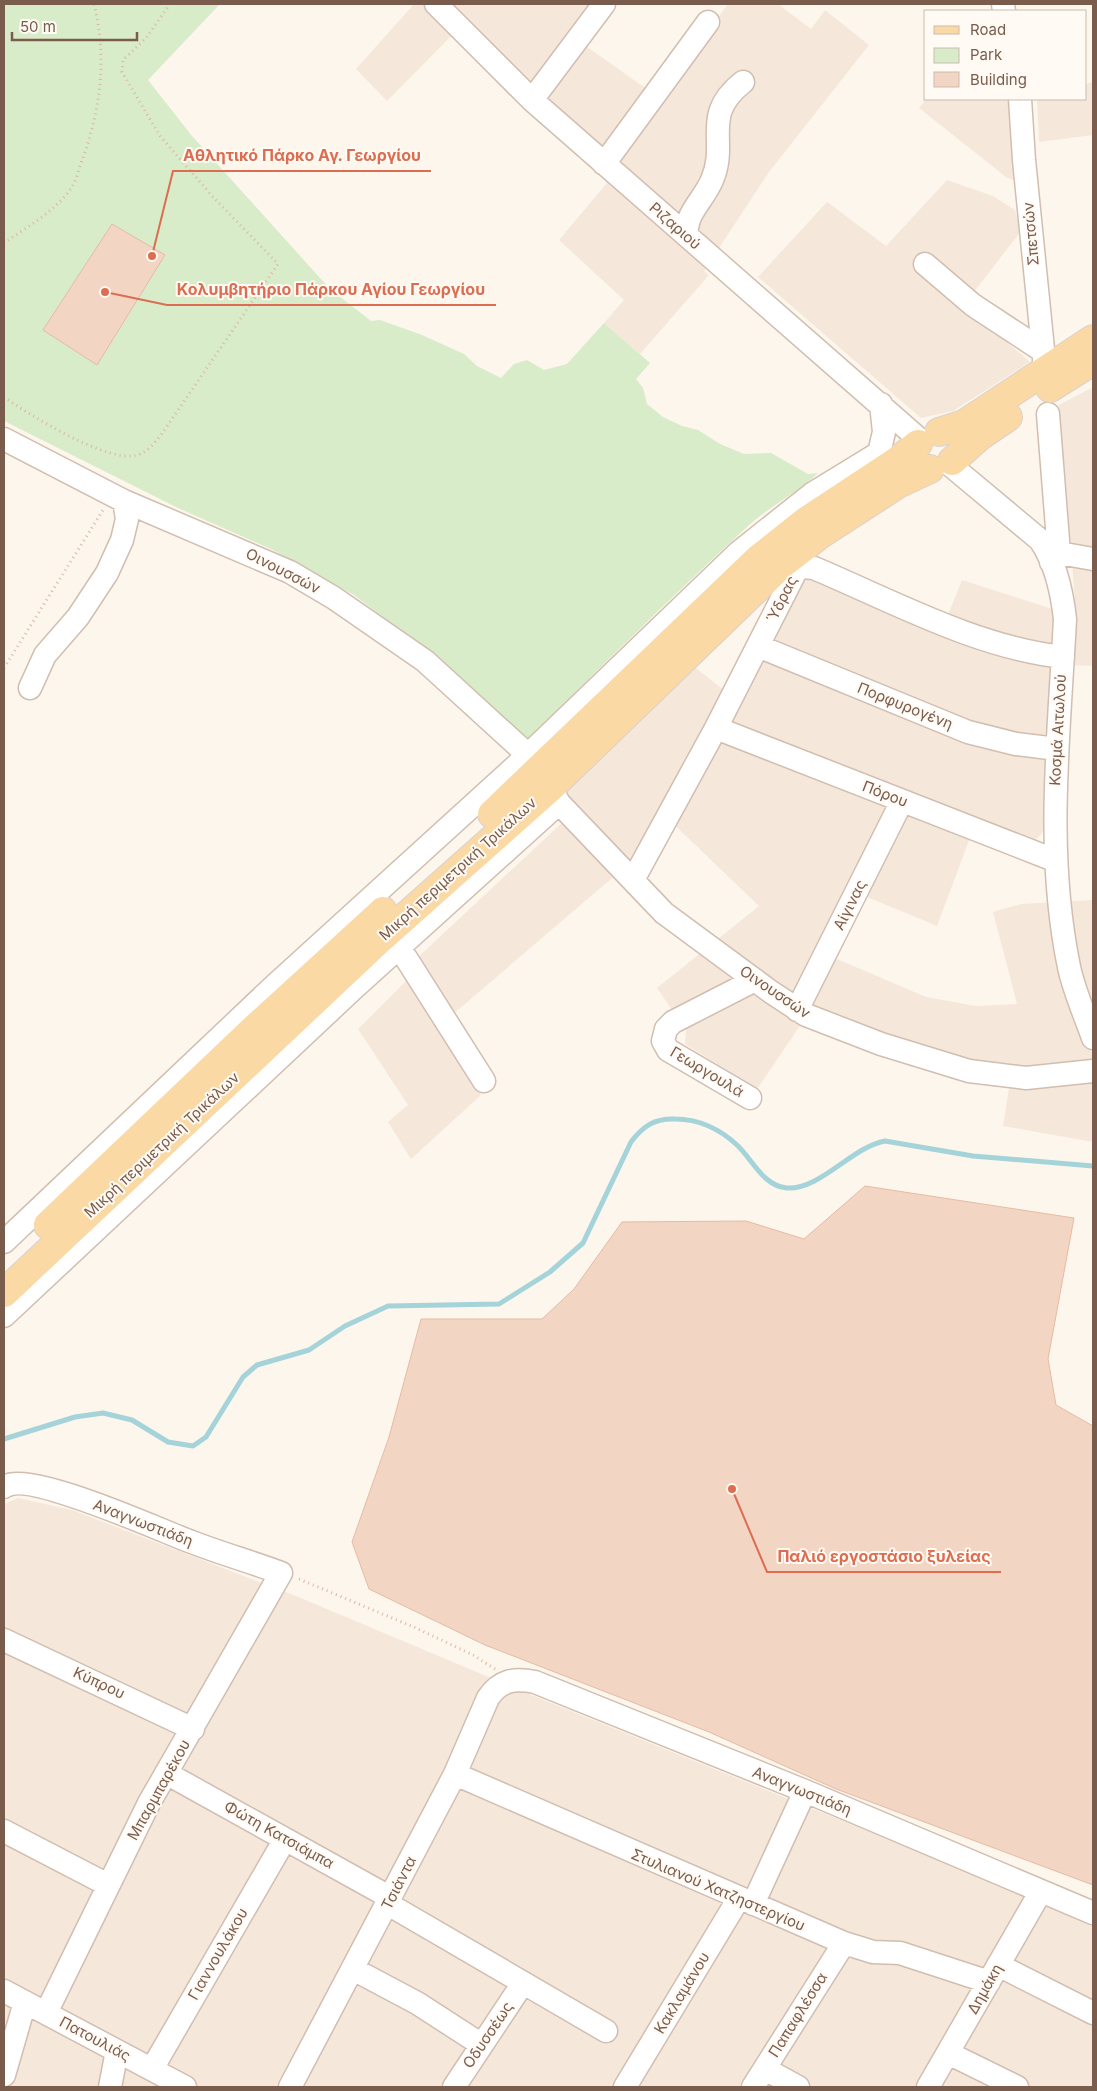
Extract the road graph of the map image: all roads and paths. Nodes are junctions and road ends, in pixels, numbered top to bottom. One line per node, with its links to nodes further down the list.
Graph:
1 (94, 4): 11 (path)
2 (170, 4): 16 (path)
3 (436, 4): 7 (street, Ριζαριού)
4 (604, 4): 7 (street)
5 (708, 22): 9 (street)
6 (743, 82): 10 (street)
7 (532, 100): 9 (street, Ριζαριού)
8 (1020, 100): 14 (street, Σπετσών)
9 (604, 164): 10 (street, Ριζαριού)
10 (686, 235): 17 (street, Ριζαριού)
11 (4, 243)
12 (925, 264): 14 (street)
13 (1093, 339): 14 (main road, Μικρή περιμετρική Τρικάλων)
14 (1044, 360): 20 (main road, Μικρή περιμετρική Τρικάλων)
15 (1093, 361): 21 (main road, Μικρή περιμετρική Τρικάλων)
16 (4, 397)
17 (881, 404): 20 (street, Ριζαριού); 31 (street)
18 (1048, 414): 23 (street)
19 (4, 439): 22 (street, Οινουσσών)
20 (926, 439): 21 (main road); 46 (main road, Μικρή περιμετρική Τρικάλων)
21 (944, 465): 23 (street, Κοσμά Αιτωλού); 32 (main road, Μικρή περιμετρική Τρικάλων)
22 (118, 498): 27 (path); 28 (street); 31 (street, Οινουσσών)
23 (1055, 557): 24 (street); 26 (street, Κοσμά Αιτωλού)
24 (1093, 559)
25 (758, 646): 26 (street, Ύδρας); 29 (street, Ύδρας); 30 (street, Πορφυρογένη)
26 (1063, 657): 30 (street, Κοσμά Αιτωλού)
27 (4, 668)
28 (30, 688)
29 (716, 728): 33 (street, Πόρου); 35 (street, Ύδρας)
30 (1057, 749): 34 (street, Κοσμά Αιτωλού)
31 (528, 755): 45 (street)
32 (558, 799): 35 (street, Οινουσσών); 36 (street); 47 (main road, Μικρή περιμετρική Τρικάλων); 48 (street)
33 (902, 801): 34 (street, Πόρου); 39 (street, Αίγινας)
34 (1054, 860): 40 (street, Κοσμά Αιτωλού)
35 (633, 880): 37 (street, Οινουσσών)
36 (406, 958): 38 (street); 43 (street)
37 (755, 980): 39 (street, Οινουσσών); 44 (street, Γεωργουλά)
38 (354, 1007)
39 (797, 1010): 42 (street, Οινουσσών)
40 (1088, 1012): 41 (street, Κοσμά Αιτωλού)
41 (1093, 1038)
42 (1093, 1071)
43 (484, 1081)
44 (750, 1098)
45 (4, 1242)
46 (4, 1267)
47 (4, 1293)
48 (4, 1316)
49 (4, 1487): 50 (street, Αναγνωστιάδη)
50 (281, 1573): 52 (path); 53 (street, Μπαρμπαρέκου)
51 (4, 1640): 53 (street, Κύπρου)
52 (507, 1681): 55 (street, Τσιάντα); 56 (street, Αναγνωστιάδη)
53 (193, 1729): 54 (street, Μπαρμπαρέκου)
54 (166, 1773): 58 (street, Φώτη Κατσιάμπα); 59 (street, Μπαρμπαρέκου)
55 (455, 1774): 61 (street, Τσιάντα); 62 (street, Στυλιανού Χατζηστεργίου)
56 (804, 1791): 60 (street, Αναγνωστιάδη); 62 (street, Κακλαμάνου)
57 (4, 1831): 59 (street)
58 (285, 1839): 61 (street, Φώτη Κατσιάμπα); 76 (street, Γιαννουλάκου)
59 (108, 1885): 70 (street, Μπαρμπαρέκου)
60 (1041, 1891): 63 (street, Αναγνωστιάδη); 66 (street, Δημάκη)
61 (390, 1901): 65 (street, Τσιάντα); 67 (street, Φώτη Κατσιάμπα)
62 (746, 1901): 64 (street, Στυλιανού Χατζηστεργίου); 83 (street, Κακλαμάνου)
63 (1093, 1913)
64 (844, 1943): 66 (street, Στυλιανού Χατζηστεργίου); 78 (street, Παπαφλέσσα)
65 (353, 1969): 73 (street); 81 (street, Τσιάντα)
66 (994, 1974): 71 (street, Στυλιανού Χατζηστεργίου); 75 (street, Δημάκη)
67 (523, 1983): 72 (street, Φώτη Κατσιάμπα); 73 (street, Οδυσσέως)
68 (4, 1991): 69 (street, Πατουλιάς)
69 (25, 2002): 70 (street, Πατουλιάς); 77 (street)
70 (46, 2013): 74 (street, Πατουλιάς)
71 (1093, 2014)
72 (606, 2031)
73 (482, 2045): 82 (street, Οδυσσέως)
74 (117, 2051): 76 (street, Πατουλιάς); 79 (street)
75 (948, 2053): 85 (street, Δημάκη); 86 (street)
76 (152, 2069): 80 (street, Πατουλιάς)
77 (4, 2074)
78 (759, 2078): 84 (street)
79 (110, 2087)
80 (185, 2087)
81 (290, 2087)
82 (454, 2087)
83 (626, 2087)
84 (798, 2087)
85 (928, 2087)
86 (1017, 2087)

